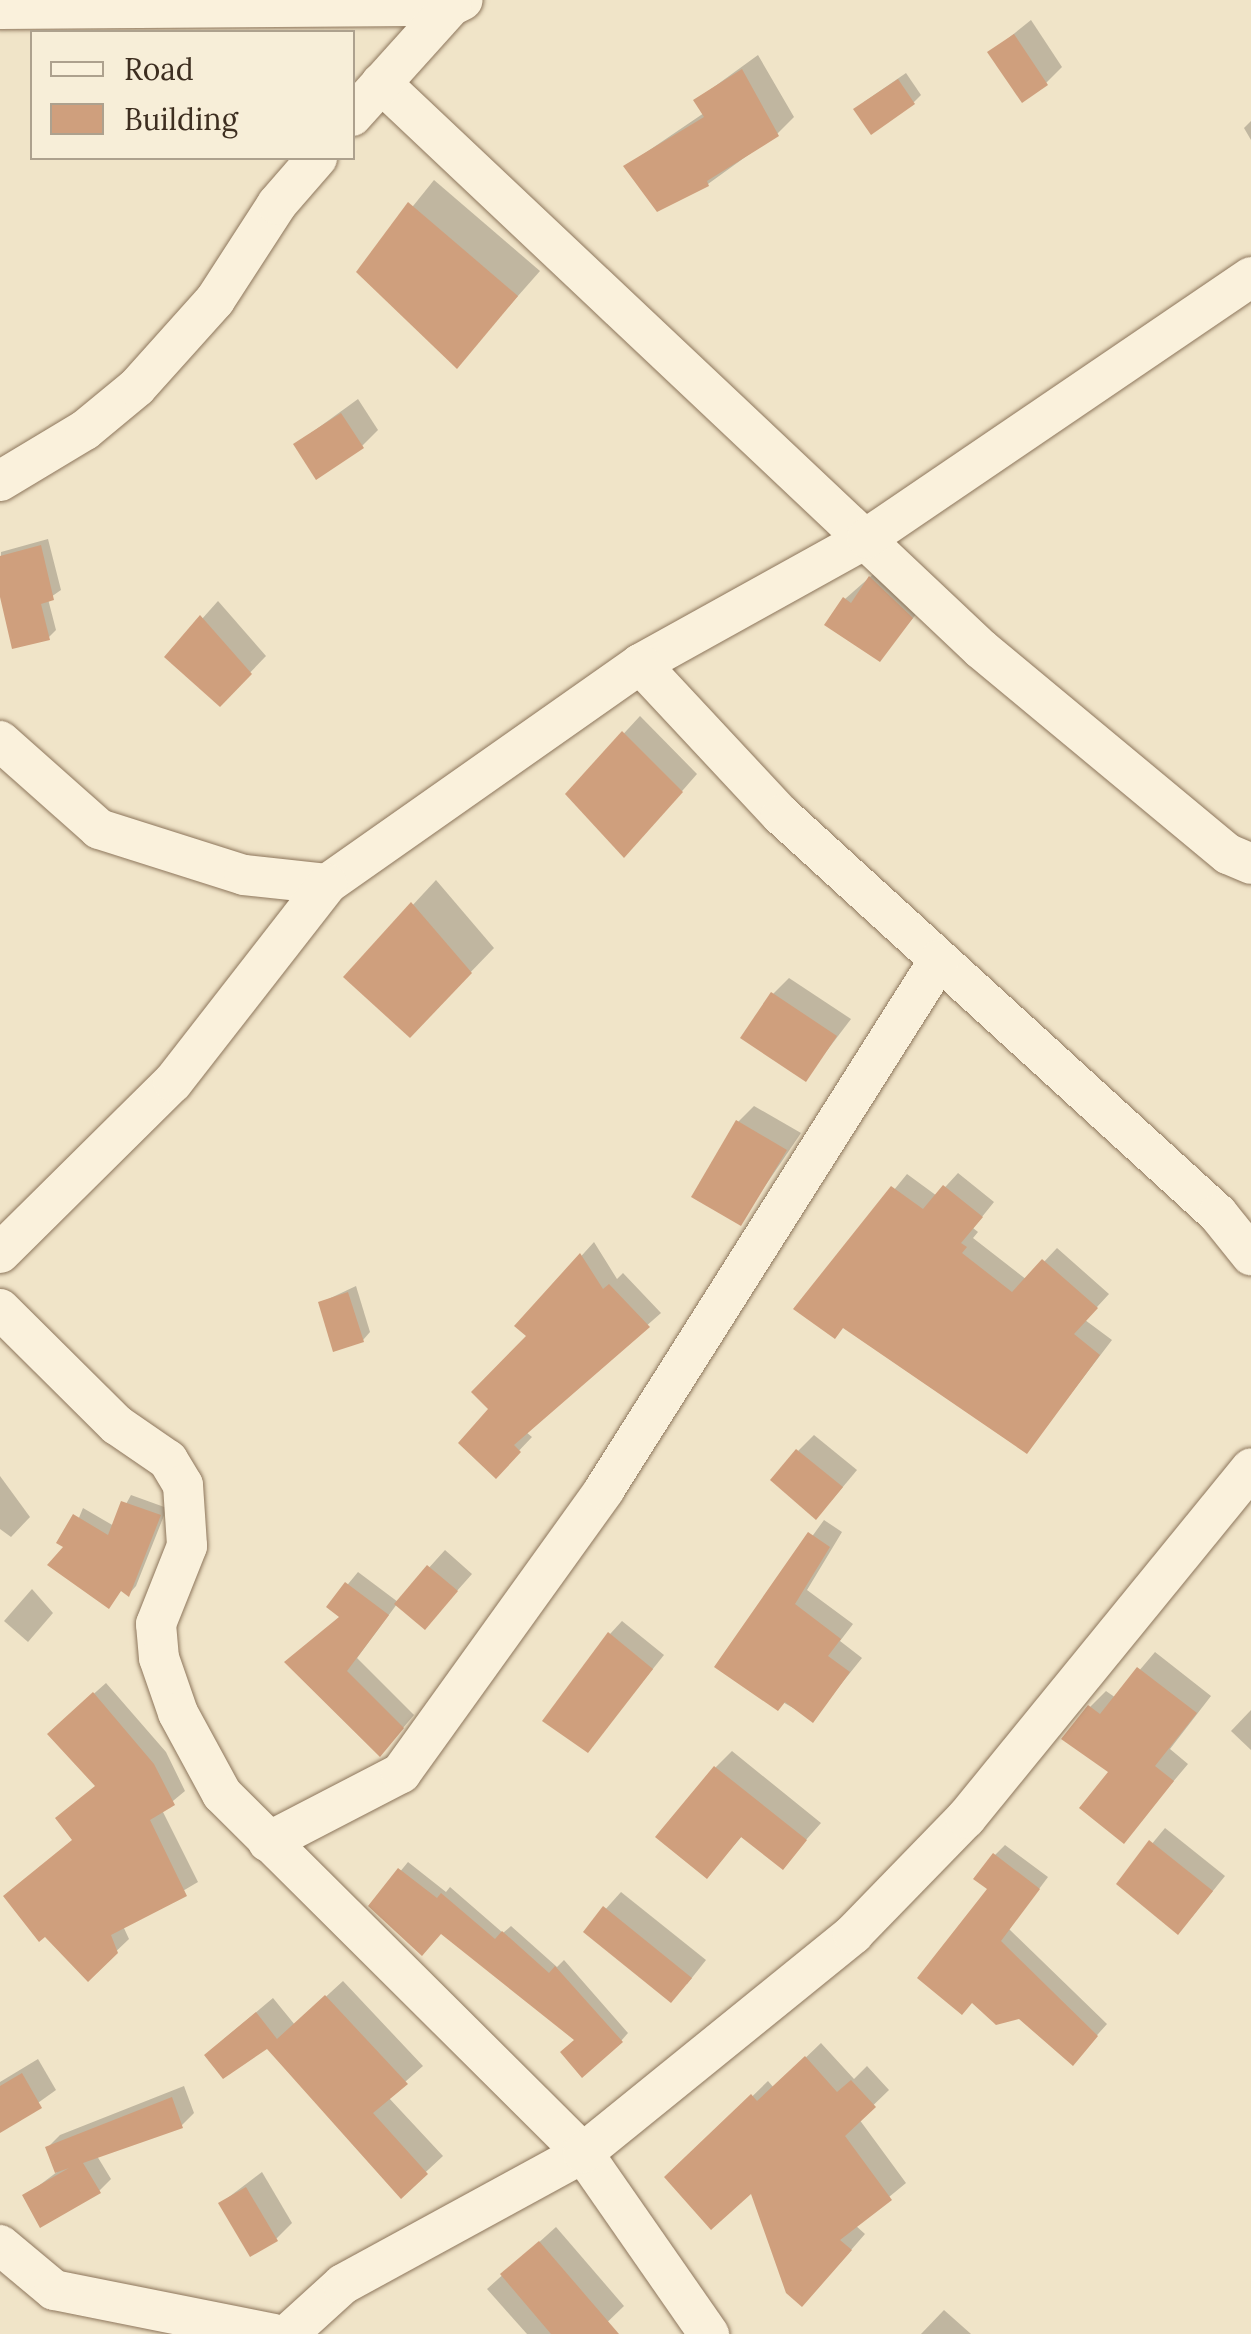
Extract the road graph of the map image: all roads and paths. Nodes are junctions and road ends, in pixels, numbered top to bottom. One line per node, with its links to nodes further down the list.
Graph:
1 (457, 3): 2 (street); 3 (street)
2 (0, 9)
3 (381, 82): 4 (street); 8 (street)
4 (355, 112)
5 (316, 160): 7 (street)
6 (1251, 277): 8 (street)
7 (0, 481)
8 (867, 538): 9 (street); 11 (street)
9 (640, 664): 12 (street); 13 (street)
10 (0, 741): 12 (street)
11 (1251, 864)
12 (327, 884): 14 (street)
13 (939, 960): 15 (street); 18 (street)
14 (0, 1252)
15 (1251, 1255)
16 (0, 1310): 18 (street)
17 (1251, 1468): 19 (street)
18 (268, 1842): 19 (street)
19 (583, 2153): 22 (street); 23 (street)
20 (0, 2245): 21 (street)
21 (274, 2334)
22 (288, 2334)
23 (709, 2334)

